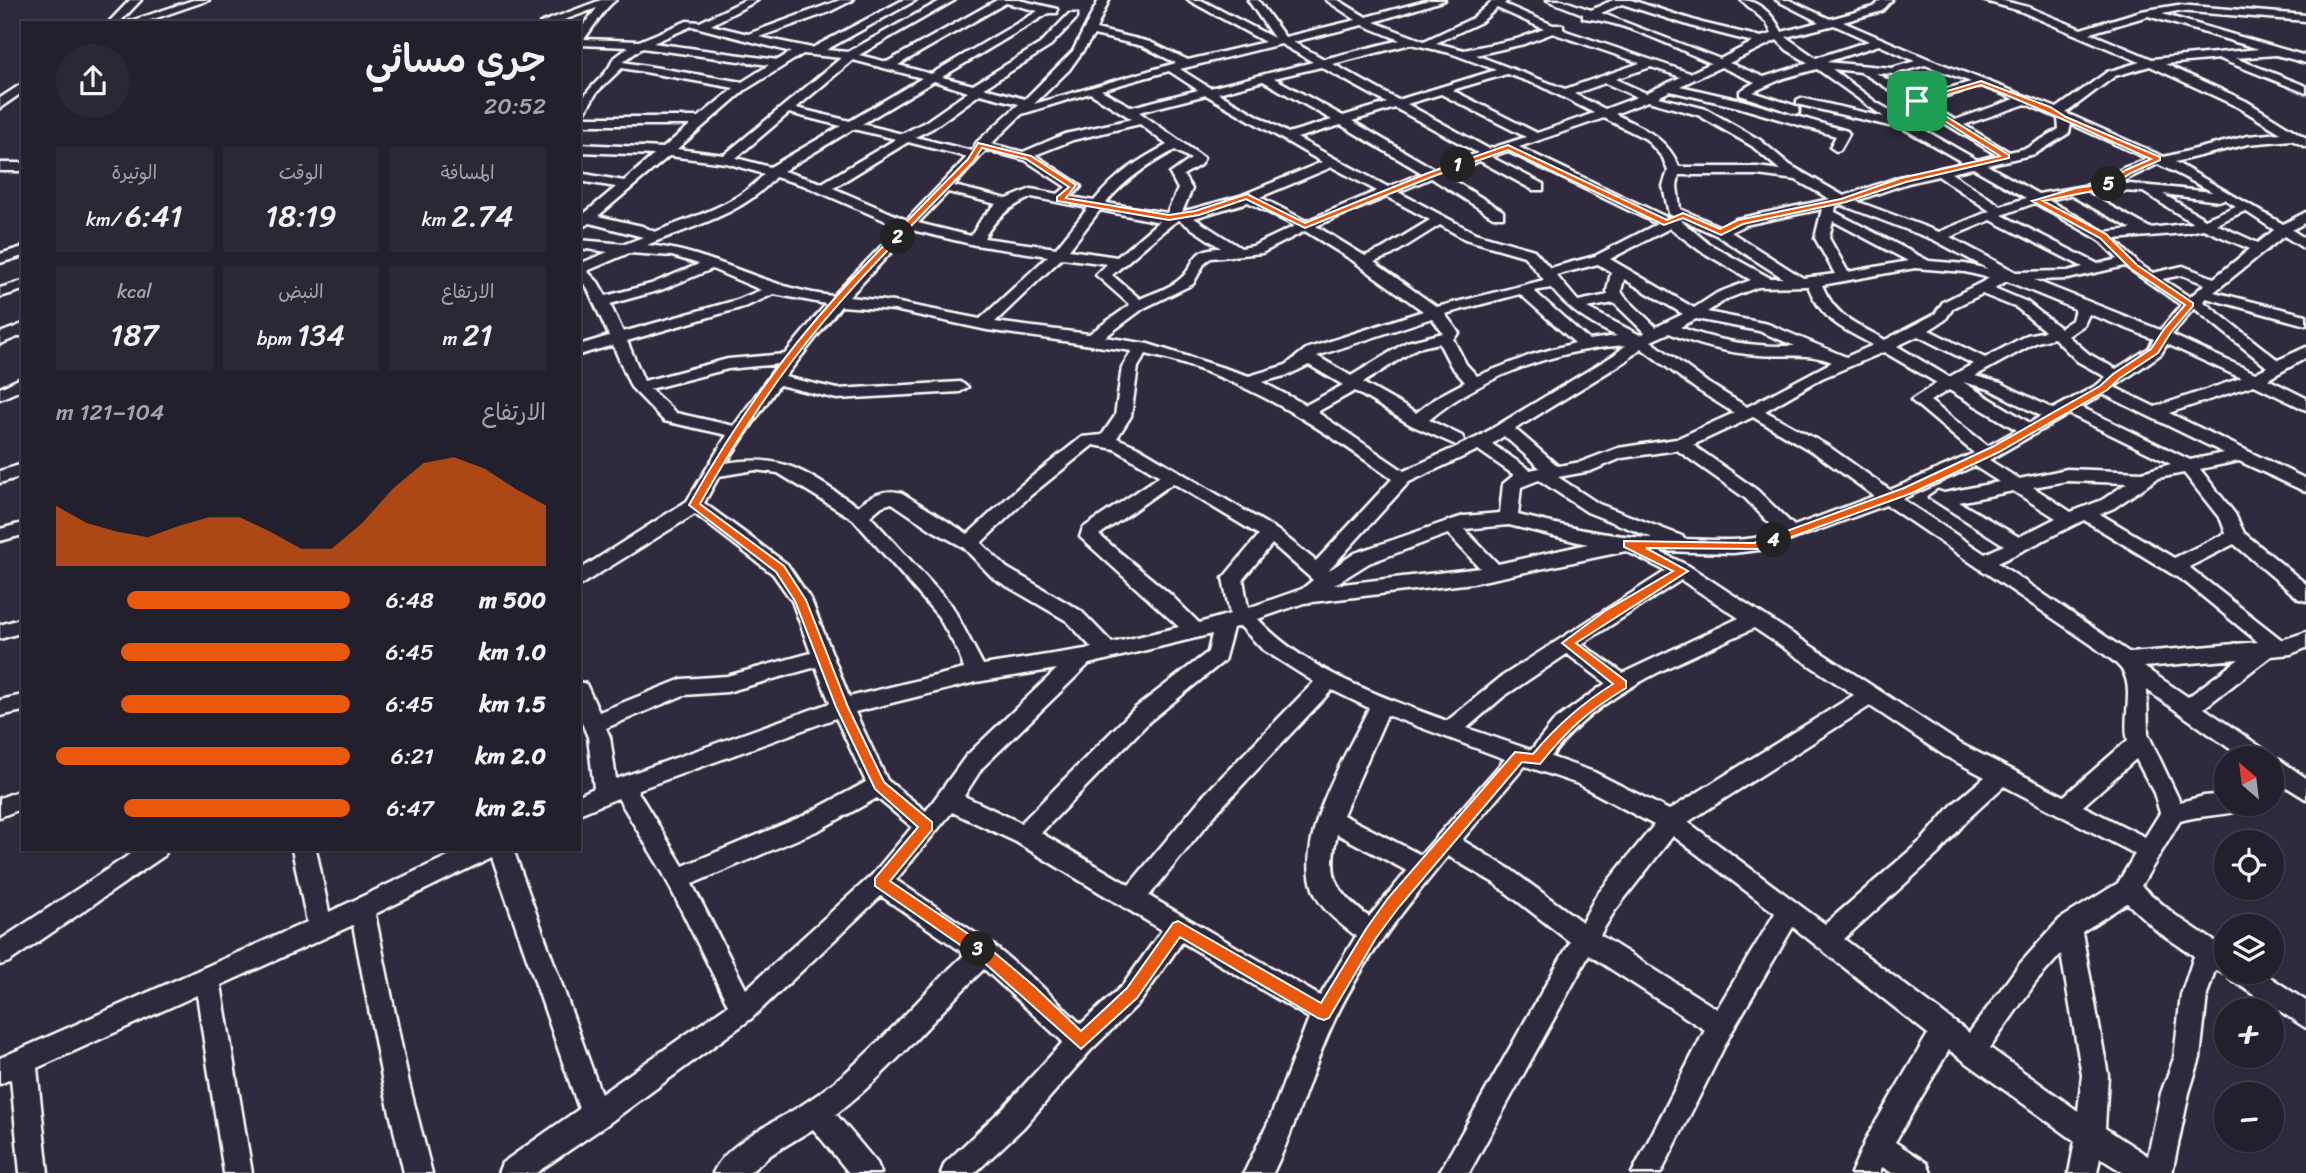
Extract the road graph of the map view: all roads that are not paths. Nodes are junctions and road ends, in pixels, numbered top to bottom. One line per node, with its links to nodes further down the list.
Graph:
1 (136, 0): 36 (street)
2 (204, 0): 37 (street)
3 (753, 0): 42 (street)
4 (848, 0): 52 (street)
5 (911, 0): 46 (street)
6 (950, 0): 53 (street)
7 (1005, 0): 27 (street); 78 (street)
8 (1104, 0): 43 (street)
9 (1186, 0): 10 (street)
10 (1194, 0): 58 (street)
11 (1253, 0): 58 (street)
12 (1331, 0): 39 (street)
13 (1440, 0): 39 (street)
14 (1552, 0): 31 (street)
15 (1621, 0): 31 (street); 56 (street)
16 (1746, 0): 49 (street)
17 (1781, 0): 30 (street)
18 (1816, 0): 30 (street)
19 (1887, 0): 50 (street)
20 (1987, 0): 47 (street)
21 (2160, 0): 26 (street)
22 (2198, 0): 26 (street)
23 (2225, 0): 29 (street); 32 (street)
24 (608, 1): 38 (street); 51 (street)
25 (1499, 2): 44 (street); 60 (street)
26 (2182, 8): 28 (street); 29 (street)
27 (1047, 10): 33 (street); 40 (street)
28 (2148, 12): 47 (street); 63 (street)
29 (2214, 12): 32 (street)
30 (1811, 14): 50 (street)
31 (1591, 15): 35 (street); 48 (street)
32 (2273, 15): 34 (street)
33 (1073, 16): 43 (street); 45 (street)
34 (2306, 18)
35 (1578, 20)
36 (115, 21)
37 (136, 21)
38 (551, 21)
39 (1366, 22): 55 (street); 58 (street)
40 (1022, 23): 45 (street); 85 (street)
41 (1566, 24): 44 (street)
42 (703, 25): 52 (street); 59 (street)
43 (1093, 26): 73 (street); 106 (street)
44 (1553, 29): 61 (street); 64 (street)
45 (1062, 30): 94 (street)
46 (852, 32): 53 (street); 62 (street)
47 (2082, 32): 71 (street)
48 (1652, 35): 61 (street); 75 (street)
49 (1778, 35): 50 (street); 56 (street); 76 (street)
50 (1834, 36): 57 (street); 57 (street); 76 (street); 81 (street)
51 (581, 38)
52 (748, 38): 62 (street)
53 (880, 38): 65 (street)
54 (581, 40): 59 (street)
55 (1411, 41): 60 (street); 77 (street)
56 (1763, 41): 75 (street)
57 (1877, 41): 69 (street)
58 (1279, 42): 67 (street); 77 (street)
59 (640, 44): 70 (street); 72 (street)
60 (1426, 44): 64 (street)
61 (1609, 49): 74 (street)
62 (807, 51): 65 (street); 70 (street)
63 (2279, 51): 66 (street); 68 (street)
64 (1463, 54): 82 (street)
65 (851, 56): 78 (street); 108 (street)
66 (2221, 56): 71 (street); 95 (street)
67 (1209, 58): 73 (street); 87 (street)
68 (2306, 60)
69 (1925, 61): 81 (street); 89 (street)
70 (778, 62): 90 (street)
71 (2151, 62): 112 (street); 121 (street)
72 (617, 64): 90 (street); 107 (street)
73 (1187, 64): 79 (street)
74 (1649, 64): 84 (street); 86 (street)
75 (1719, 64): 84 (street); 88 (street)
76 (1816, 64): 80 (street); 88 (street); 118 (street)
77 (1324, 65): 83 (street); 105 (street)
78 (888, 66): 85 (street)
79 (1171, 68): 93 (street); 96 (street)
80 (1862, 70): 81 (street); 103 (street)
81 (1884, 70)
82 (1504, 71): 97 (street); 98 (street)
83 (1263, 77): 87 (street); 116 (street)
84 (1691, 77): 91 (street)
85 (931, 78): 94 (street); 117 (street)
86 (1605, 79): 98 (street); 100 (street)
87 (1248, 80): 96 (street)
88 (1767, 80): 102 (street); 102 (street)
89 (1981, 83): 99 (street); 101 (street)
90 (743, 86): 115 (street)
91 (1667, 87): 100 (street); 102 (street)
92 (21, 88): 104 (street)
93 (1091, 89): 106 (street); 109 (street)
94 (975, 90): 106 (street); 123 (street)
95 (2306, 90)
96 (1203, 91): 109 (street); 122 (street)
97 (1444, 91): 105 (street); 120 (street)
98 (1564, 93): 111 (street)
99 (1942, 94): 103 (street); 110 (street)
100 (1646, 97): 111 (street); 145 (street)
101 (2025, 100): 110 (street); 112 (street)
102 (1796, 101): 118 (street); 127 (street)
103 (1917, 101): 119 (street)
104 (0, 104)
105 (1397, 105): 116 (street); 132 (street)
106 (1023, 108): 129 (street)
107 (581, 109)
108 (786, 109): 117 (street); 134 (street)
109 (1130, 111): 113 (street)
110 (1985, 113): 119 (street)
111 (1604, 114): 120 (street); 141 (street)
112 (2060, 116): 133 (street); 135 (street)
113 (1142, 120): 125 (street); 131 (street)
114 (581, 121): 115 (street)
115 (703, 121): 130 (street)
116 (1342, 121): 122 (street); 143 (street)
117 (855, 124): 123 (street); 140 (street)
118 (1905, 124): 137 (street)
119 (1955, 124): 133 (street)
120 (1536, 136): 126 (street)
121 (2292, 136): 124 (street); 135 (street)
122 (1287, 137): 136 (street)
123 (906, 138): 129 (street); 150 (street)
124 (2306, 143)
125 (1175, 145): 159 (street); 165 (street)
126 (1508, 147): 132 (street); 167 (street)
127 (1836, 147)
128 (581, 148): 130 (street)
129 (978, 150): 131 (street); 148 (street)
130 (667, 152): 134 (street); 146 (street)
131 (1023, 156): 156 (street)
132 (1484, 156): 143 (street); 149 (street)
133 (2007, 156): 137 (street)
134 (727, 159): 140 (street)
135 (2160, 160): 147 (street); 155 (street)
136 (1332, 162): 153 (street); 154 (street)
137 (1973, 164): 142 (street); 157 (street)
138 (0, 167): 139 (street)
139 (21, 167)
140 (773, 171): 150 (street); 176 (street)
141 (1674, 171): 145 (street); 167 (street)
142 (1939, 171): 160 (street); 162 (street)
143 (1431, 174): 153 (street); 163 (street)
144 (581, 177): 146 (street)
145 (1800, 177): 160 (street)
146 (626, 185): 168 (street)
147 (2105, 186): 151 (street); 152 (street)
148 (943, 187): 158 (street); 169 (street)
149 (1538, 187)
150 (823, 188): 169 (street)
151 (2144, 188): 155 (street); 170 (street)
152 (2073, 191): 157 (street); 174 (street)
153 (1387, 192): 166 (street); 171 (street)
154 (1247, 196): 165 (street); 171 (street)
155 (2229, 198): 161 (street)
156 (1060, 199): 158 (street); 159 (street)
157 (2036, 201): 162 (street); 175 (street)
158 (1009, 203): 178 (street)
159 (1098, 206): 165 (street); 184 (street)
160 (1834, 206): 173 (street); 177 (street); 194 (street); 199 (street)
161 (2244, 207): 170 (street); 172 (street)
162 (1995, 213): 177 (street); 196 (street)
163 (1498, 214)
164 (2306, 216): 172 (street)
165 (1175, 217): 185 (street); 191 (street)
166 (1439, 220): 192 (street); 202 (street)
167 (1673, 220): 173 (street); 187 (street); 189 (street)
168 (583, 222): 176 (street)
169 (908, 225): 178 (street); 212 (street)
170 (2204, 225): 174 (street); 182 (street)
171 (1305, 226): 185 (street); 192 (street)
172 (2284, 229): 181 (street); 182 (street)
173 (1721, 232): 180 (street)
174 (2147, 232): 175 (street)
175 (2103, 236): 190 (street)
176 (654, 237): 183 (street)
177 (1939, 237): 200 (street)
178 (975, 241): 184 (street)
179 (581, 244): 183 (street)
180 (1741, 245): 187 (street); 204 (street)
181 (2306, 246)
182 (2261, 249): 210 (street)
183 (625, 250): 193 (street); 195 (street)
184 (1060, 251): 191 (street); 221 (street)
185 (1237, 251): 214 (street)
186 (21, 252): 188 (street)
187 (1719, 255): 203 (street)
188 (0, 259)
189 (1600, 259): 198 (street); 202 (street)
190 (2129, 261): 196 (street); 201 (street)
191 (1122, 262): 214 (street)
192 (1362, 262): 217 (street)
193 (711, 264): 208 (street); 213 (street)
194 (1924, 264): 199 (street); 200 (street)
195 (581, 269)
196 (2099, 270): 200 (street)
197 (581, 272): 213 (street)
198 (1618, 272): 211 (street); 218 (street)
199 (1844, 277): 204 (street)
200 (2009, 277): 207 (street); 216 (street)
201 (2150, 278): 210 (street); 210 (street)
202 (1549, 279): 206 (street); 215 (street)
203 (1766, 282): 204 (street); 218 (street)
204 (1807, 283): 233 (street)
205 (21, 286): 209 (street)
206 (1522, 289): 217 (street); 222 (street)
207 (1981, 289): 224 (street); 225 (street)
208 (772, 290): 212 (street); 231 (street)
209 (0, 293)
210 (2202, 296): 220 (street); 227 (street); 242 (street)
211 (1617, 298): 215 (street); 226 (street)
212 (837, 301): 221 (street); 238 (street)
213 (602, 302): 231 (street)
214 (1139, 305): 228 (street)
215 (1574, 306): 219 (street)
216 (2083, 307): 225 (street); 227 (street)
217 (1433, 310): 229 (street); 239 (street)
218 (1694, 314): 226 (street); 236 (street)
219 (1588, 316): 222 (street); 226 (street)
220 (2306, 320)
221 (984, 324): 228 (street)
222 (1565, 325): 232 (street)
223 (21, 330): 230 (street)
224 (1918, 330): 233 (street); 241 (street)
225 (2058, 334): 241 (street); 247 (street)
226 (1650, 335): 232 (street); 236 (street); 258 (street); 260 (street)
227 (2163, 337): 243 (street); 247 (street)
228 (1094, 338): 234 (street)
229 (1444, 338): 249 (street); 250 (street)
230 (0, 339)
231 (618, 340): 235 (street); 251 (street)
232 (1585, 344): 250 (street)
233 (1882, 346): 240 (street); 245 (street)
234 (1143, 347): 246 (street); 263 (street)
235 (581, 349)
236 (1818, 350): 240 (street)
237 (2306, 352): 242 (street)
238 (790, 358): 244 (street); 251 (street)
239 (1309, 358): 246 (street); 249 (street)
240 (1845, 362): 258 (street)
241 (1985, 364): 245 (street)
242 (2277, 367): 243 (street)
243 (2255, 379): 254 (street); 257 (street)
244 (776, 380): 252 (street); 262 (street)
245 (1955, 380): 255 (street); 261 (street); 268 (street)
246 (1246, 382): 256 (street)
247 (2110, 382): 255 (street); 257 (street)
248 (21, 383): 253 (street)
249 (1352, 384): 256 (street); 259 (street)
250 (1475, 384): 259 (street)
251 (639, 387): 262 (street)
252 (960, 387)
253 (0, 394)
254 (2306, 405)
255 (2061, 411): 261 (street); 269 (street)
256 (1305, 412): 275 (street)
257 (2156, 412): 267 (street)
258 (1750, 413): 266 (street); 280 (street)
259 (1417, 421): 264 (street)
260 (1504, 428): 265 (street); 272 (street)
261 (2028, 429): 268 (street)
262 (738, 432): 271 (street)
263 (1108, 439): 273 (street); 292 (street)
264 (1456, 440)
265 (1479, 443): 272 (street); 275 (street)
266 (1680, 443): 272 (street); 288 (street)
267 (2239, 455): 269 (street); 279 (street)
268 (1981, 456): 277 (street); 278 (street)
269 (2188, 466): 276 (street); 291 (street)
270 (21, 471): 274 (street)
271 (713, 471): 282 (street); 283 (street)
272 (1541, 474): 285 (street); 294 (street)
273 (1173, 475): 289 (street); 308 (street)
274 (0, 477)
275 (1403, 478): 302 (street)
276 (2144, 478): 277 (street); 284 (street)
277 (2015, 485): 281 (street); 284 (street)
278 (1918, 486): 280 (street); 281 (street)
279 (2306, 486)
280 (1888, 498): 288 (street); 297 (street)
281 (1943, 499): 295 (street)
282 (694, 505): 301 (street); 314 (street)
283 (859, 515): 292 (street); 317 (street)
284 (2077, 516): 295 (street); 298 (street)
285 (1508, 519): 286 (street); 293 (street)
286 (1451, 526): 296 (street); 300 (street)
287 (21, 530): 290 (street)
288 (1790, 533): 294 (street)
289 (1270, 534): 302 (street); 306 (street)
290 (0, 535)
291 (2236, 536): 298 (street); 304 (street)
292 (970, 543): 313 (street)
293 (1628, 544): 294 (street); 299 (street); 300 (street)
294 (1686, 544)
295 (2018, 545): 297 (street)
296 (1362, 558): 302 (street); 303 (street)
297 (1983, 563): 316 (street)
298 (2174, 566): 312 (street)
299 (1682, 571): 305 (street); 311 (street)
300 (1495, 572): 303 (street)
301 (581, 578)
302 (1325, 581): 303 (street); 306 (street)
303 (1396, 584)
304 (2306, 594)
305 (1754, 620): 319 (street); 320 (street)
306 (1232, 622): 308 (street); 318 (street); 347 (street)
307 (21, 626): 309 (street)
308 (1194, 630): 313 (street)
309 (0, 632)
310 (2306, 639): 312 (street)
311 (1567, 643): 319 (street); 328 (street)
312 (2272, 647): 316 (street); 326 (street)
313 (1106, 650): 315 (street)
314 (824, 657): 324 (street); 327 (street)
315 (1082, 658): 317 (street); 338 (street)
316 (2129, 665): 326 (street); 329 (street)
317 (976, 674): 324 (street)
318 (1327, 682): 323 (street); 358 (street)
319 (1622, 684): 331 (street)
320 (1869, 696): 332 (street); 345 (street)
321 (581, 697): 327 (street)
322 (21, 703): 325 (street)
323 (1382, 704): 328 (street); 344 (street)
324 (842, 707): 334 (street); 335 (street)
325 (0, 708)
326 (2188, 708): 330 (street)
327 (590, 729): 335 (street)
328 (1452, 730): 331 (street)
329 (2140, 743): 342 (street); 343 (street)
330 (2243, 746)
331 (1528, 758): 345 (street); 348 (street)
332 (2002, 775): 342 (street); 366 (street)
333 (2284, 779): 336 (street)
334 (879, 786): 346 (street); 355 (street)
335 (615, 789): 339 (street); 355 (street)
336 (2306, 790)
337 (21, 799): 341 (street)
338 (949, 800): 346 (street); 347 (street)
339 (581, 803)
340 (2214, 804): 343 (street)
341 (0, 808)
342 (2065, 808): 352 (street)
343 (2172, 814): 352 (street)
344 (1330, 819): 354 (street); 364 (street)
345 (1671, 821): 360 (street); 365 (street)
346 (927, 826): 356 (street)
347 (1024, 835): 358 (street)
348 (1446, 843): 354 (street); 365 (street)
349 (153, 851): 368 (street)
350 (304, 851): 362 (street)
351 (502, 851): 382 (street)
352 (2151, 851): 357 (street)
353 (471, 852): 359 (street)
354 (1424, 868): 364 (street)
355 (677, 879): 373 (street)
356 (880, 882): 367 (street); 373 (street)
357 (2128, 890): 361 (street); 369 (street)
358 (1133, 898): 363 (street)
359 (362, 909): 362 (street); 388 (street)
360 (1790, 910): 366 (street); 376 (street)
361 (2069, 926): 379 (street); 383 (street)
362 (320, 927): 371 (street)
363 (1178, 928): 374 (street); 378 (street)
364 (1371, 933): 374 (street)
365 (1585, 939): 376 (street); 393 (street)
366 (1826, 939): 377 (street)
367 (984, 953): 378 (street); 381 (street)
368 (0, 954)
369 (2214, 955)
370 (2214, 962): 399 (street)
371 (208, 979): 380 (street); 387 (street)
372 (2258, 984): 375 (street)
373 (743, 1009): 382 (street)
374 (1324, 1013): 385 (street)
375 (2306, 1016)
376 (1721, 1026): 394 (street)
377 (1945, 1031): 379 (street); 384 (street)
378 (1081, 1042): 392 (street)
379 (1973, 1050): 383 (street)
380 (12, 1066): 386 (street)
381 (816, 1112): 390 (street); 391 (street)
382 (595, 1116): 389 (street)
383 (2090, 1137): 397 (street); 398 (street)
384 (1877, 1147): 395 (street); 396 (street)
385 (1264, 1170)
386 (34, 1173)
387 (238, 1173)
388 (418, 1173)
389 (512, 1173)
390 (727, 1173)
391 (867, 1173)
392 (955, 1173)
393 (1453, 1173)
394 (1646, 1173)
395 (1865, 1173)
396 (1917, 1173)
397 (2083, 1173)
398 (2149, 1173)
399 (2158, 1173)

